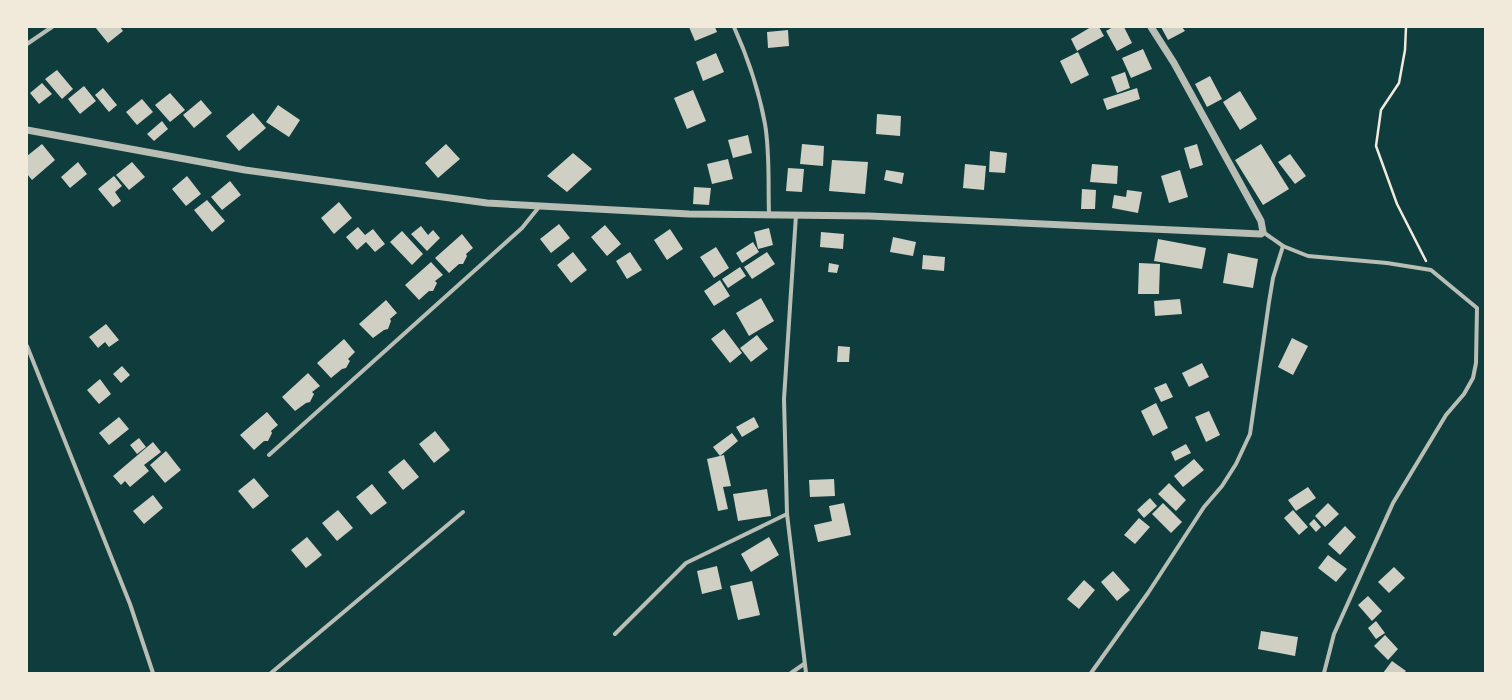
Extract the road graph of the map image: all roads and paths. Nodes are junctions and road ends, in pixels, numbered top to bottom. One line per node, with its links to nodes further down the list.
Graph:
1 (52, 27): 5 (street)
2 (734, 27): 8 (street)
3 (1151, 27): 10 (street)
4 (1406, 27): 12 (path)
5 (27, 44)
6 (27, 130): 7 (street)
7 (539, 207): 8 (street); 14 (street)
8 (769, 214): 9 (street)
9 (796, 214): 10 (street); 16 (street)
10 (1263, 232): 11 (street)
11 (1283, 246): 12 (street); 23 (street)
12 (1431, 270): 24 (street)
13 (27, 346): 19 (street)
14 (268, 455)
15 (463, 512): 20 (street)
16 (787, 514): 17 (street); 18 (street)
17 (615, 634)
18 (804, 664): 21 (street); 22 (street)
19 (153, 673)
20 (271, 673)
21 (791, 673)
22 (806, 673)
23 (1091, 673)
24 (1324, 673)

